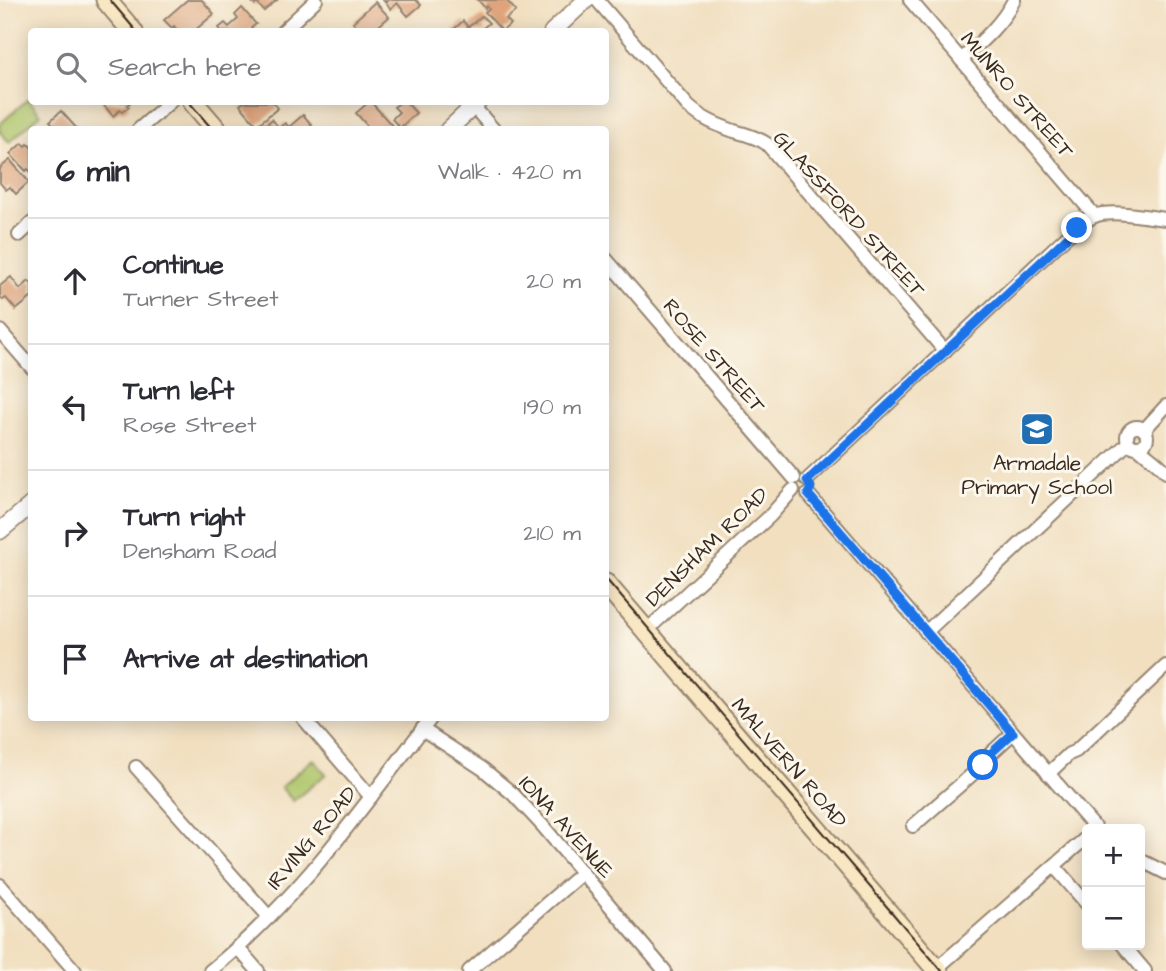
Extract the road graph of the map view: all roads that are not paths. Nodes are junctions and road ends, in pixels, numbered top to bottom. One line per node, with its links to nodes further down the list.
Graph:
1 (106, 0): 7 (main road)
2 (316, 0): 8 (street)
3 (586, 0): 9 (street)
4 (597, 0): 25 (street, GLASSFORD STREET)
5 (910, 0): 10 (street, MUNRO STREET)
6 (1014, 0): 10 (street)
7 (130, 28)
8 (286, 28)
9 (556, 28)
10 (961, 60): 19 (street, MUNRO STREET)
11 (167, 105): 15 (street)
12 (201, 105): 16 (main road)
13 (474, 105): 17 (street)
14 (476, 105): 18 (street)
15 (143, 126)
16 (214, 126)
17 (452, 126)
18 (491, 126)
19 (1095, 216): 20 (street); 25 (street, DENSHAM ROAD)
20 (1166, 219)
21 (28, 227): 22 (street)
22 (19, 235)
23 (609, 262): 30 (street, ROSE STREET)
24 (0, 331): 26 (street)
25 (945, 351): 30 (street, DENSHAM ROAD)
26 (28, 363)
27 (1166, 406): 28 (street)
28 (1139, 440): 29 (street); 35 (street)
29 (1163, 468)
30 (801, 486): 34 (street, DENSHAM ROAD); 35 (street, ROSE STREET)
31 (28, 506): 32 (street)
32 (2, 525)
33 (609, 588): 34 (main road, MALVERN ROAD)
34 (646, 631): 56 (main road, MALVERN ROAD)
35 (926, 632): 40 (street, ROSE STREET)
36 (1166, 666): 42 (street)
37 (306, 721): 43 (street)
38 (429, 721): 39 (street, IRVING ROAD)
39 (422, 729): 43 (street, IRVING ROAD); 49 (street, IONA AVENUE)
40 (1013, 733): 42 (street, ROSE STREET); 45 (street)
41 (136, 767): 53 (street)
42 (1048, 774): 44 (street, ROSE STREET)
43 (371, 797): 53 (street, IRVING ROAD)
44 (1092, 824)
45 (913, 826)
46 (1082, 841): 48 (street)
47 (1145, 862): 50 (street)
48 (1054, 866): 52 (street); 56 (street)
49 (582, 873): 60 (street); 61 (street, IONA AVENUE)
50 (1166, 873)
51 (0, 885): 57 (street)
52 (1082, 898)
53 (269, 917): 54 (street, IRVING ROAD)
54 (237, 947): 58 (street, IRVING ROAD); 59 (street)
55 (1127, 950): 62 (street)
56 (936, 970)
57 (75, 971)
58 (210, 971)
59 (258, 971)
60 (469, 971)
61 (664, 971)
62 (1145, 971)

